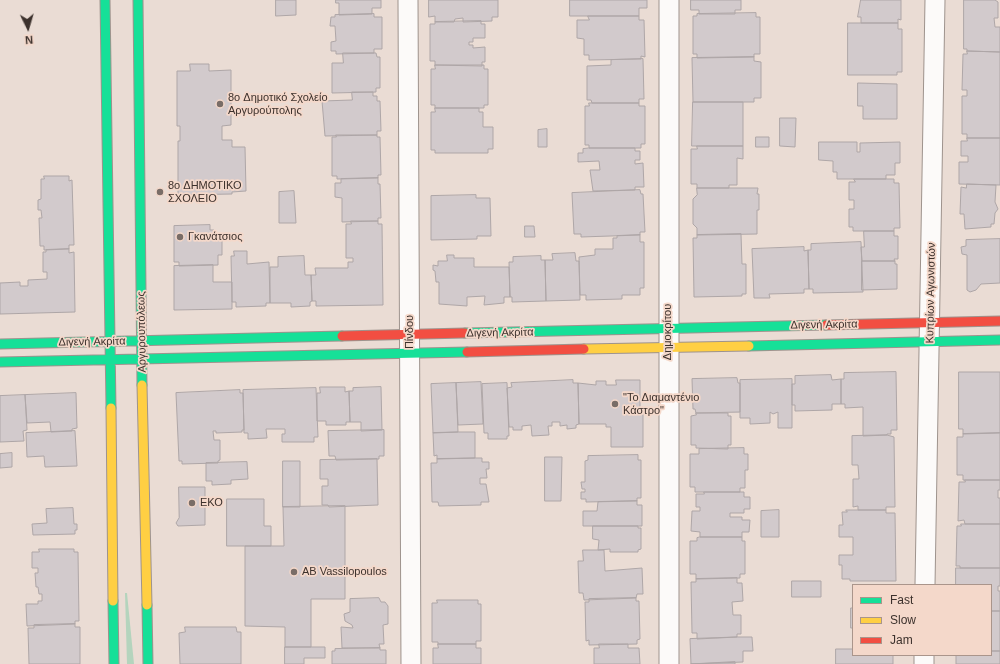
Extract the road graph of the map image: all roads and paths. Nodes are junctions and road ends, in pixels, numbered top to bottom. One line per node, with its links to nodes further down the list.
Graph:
1 (105, 0): 11 (street)
2 (138, 0): 12 (street, Αργυρουπόλεως)
3 (408, 0): 9 (street, Πίνδου)
4 (669, 0): 8 (street, Δημοκρίτου)
5 (935, 0): 7 (street, Κυπρίων Αγωνιστών)
6 (1000, 321): 7 (street, Διγενή Ακρίτα)
7 (931, 323): 8 (street, Διγενή Ακρίτα); 13 (street, Κυπρίων Αγωνιστών)
8 (668, 329): 9 (street, Διγενή Ακρίτα); 15 (street, Δημοκρίτου)
9 (410, 335): 12 (street, Διγενή Ακρίτα); 16 (street, Πίνδου)
10 (1000, 340): 13 (street, Διγενή Ακρίτα)
11 (111, 341): 12 (street, Διγενή Ακρίτα); 14 (street, Διγενή Ακρίτα); 17 (street)
12 (142, 341): 18 (street, Αργυρουπόλεως)
13 (930, 342): 15 (street, Διγενή Ακρίτα); 20 (street, Κυπρίων Αγωνιστών)
14 (0, 344)
15 (668, 348): 16 (street, Διγενή Ακρίτα); 24 (street, Δημοκρίτου)
16 (410, 354): 18 (street, Διγενή Ακρίτα); 23 (street, Πίνδου)
17 (111, 360): 18 (street, Διγενή Ακρίτα); 19 (street, Διγενή Ακρίτα); 21 (street)
18 (142, 360): 22 (street, Αργυρουπόλεως)
19 (0, 362)
20 (926, 584)
21 (114, 664)
22 (148, 664)
23 (411, 664)
24 (669, 664)

